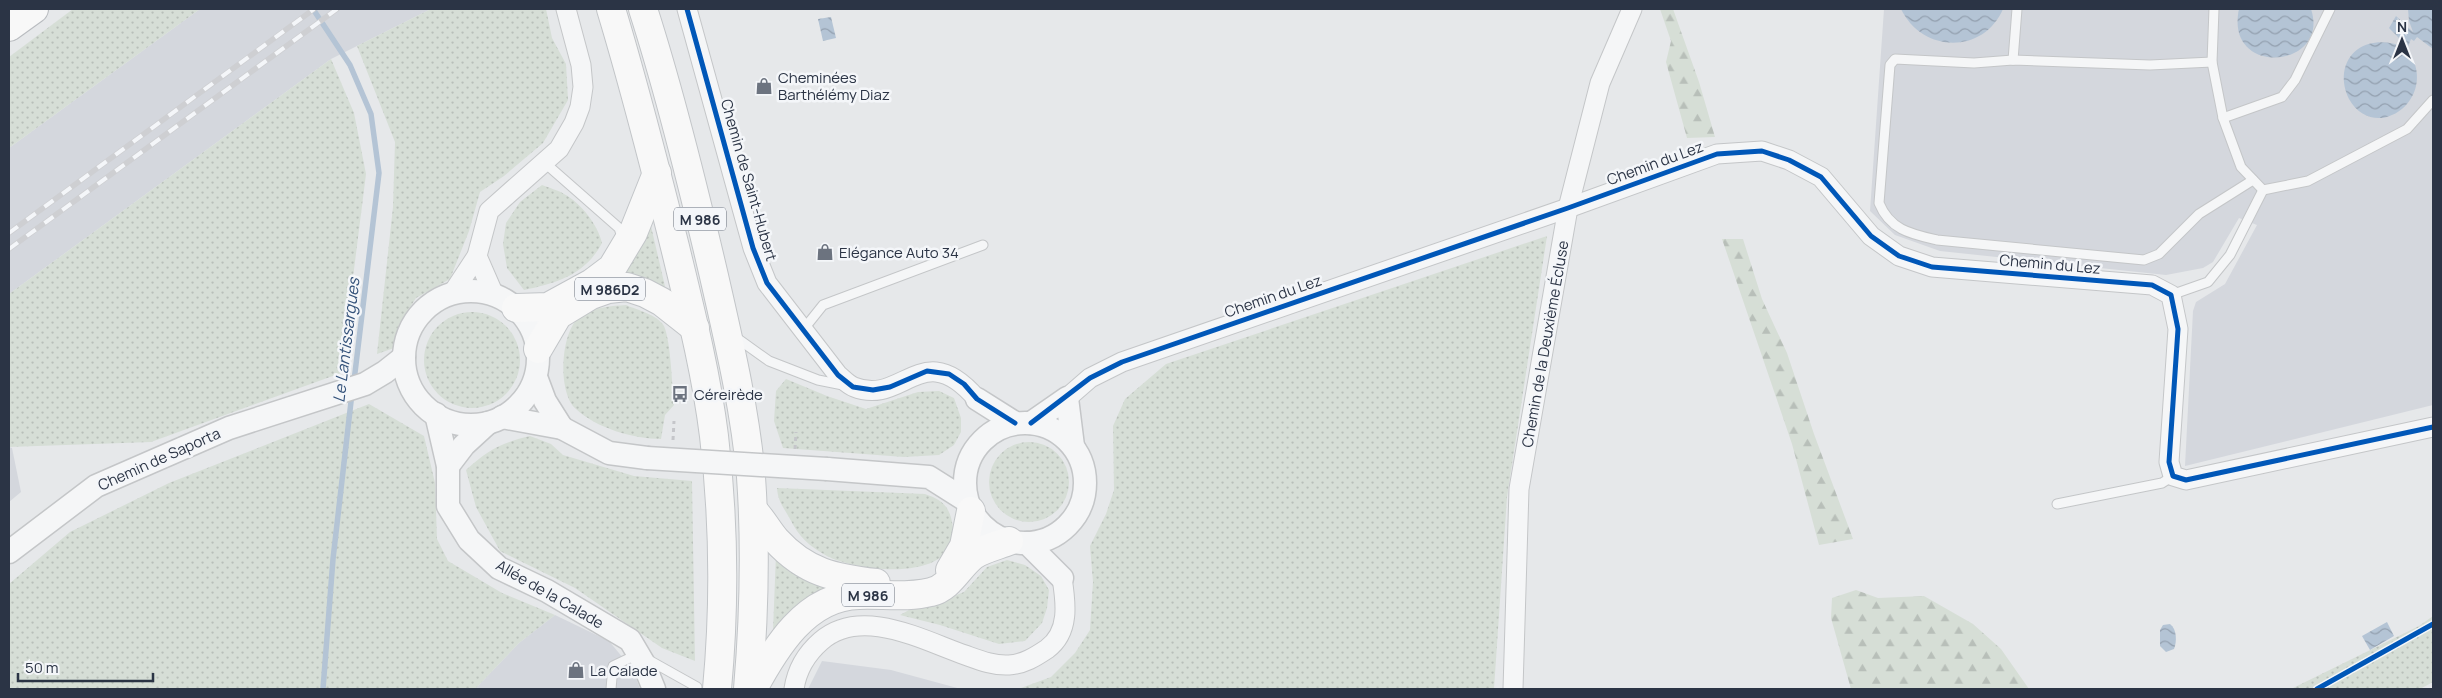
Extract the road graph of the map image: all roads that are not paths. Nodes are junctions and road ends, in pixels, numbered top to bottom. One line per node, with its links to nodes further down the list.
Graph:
1 (34, 9): 10 (main road)
2 (566, 9): 15 (street)
3 (611, 9): 16 (main road, M 986)
4 (643, 9): 27 (main road, M 986)
5 (688, 9): 28 (street, Chemin de Saint-Hubert)
6 (1632, 9): 19 (street, Chemin de la Deuxième Écluse)
7 (2017, 9): 11 (lane)
8 (2214, 9): 12 (lane)
9 (2330, 9): 14 (lane)
10 (9, 27)
11 (2013, 60): 12 (lane); 17 (lane)
12 (2212, 62): 14 (lane)
13 (2433, 100): 18 (lane)
14 (2224, 118): 17 (lane)
15 (544, 163): 21 (lane); 22 (street)
16 (657, 172): 21 (main road); 26 (main road, M 986)
17 (2254, 180): 18 (lane)
18 (2263, 190): 24 (lane)
19 (1568, 208): 24 (street, Chemin du Lez); 35 (street, Chemin du Lez); 61 (street, Chemin de la Deuxième Écluse)
20 (983, 245): 28 (lane)
21 (625, 247): 25 (main road)
22 (477, 256): 23 (street); 25 (street)
23 (452, 294): 25 (street); 30 (street)
24 (2171, 295): 45 (street)
25 (505, 301): 29 (street)
26 (695, 328): 29 (main road, M 986D2); 55 (main road, M 986)
27 (726, 330): 33 (lane); 49 (main road, M 986)
28 (803, 330): 33 (street, Chemin de Saint-Hubert)
29 (538, 349): 31 (street)
30 (404, 358): 32 (street); 34 (street)
31 (536, 377): 38 (street); 41 (street)
32 (364, 384): 34 (street); 52 (street, Chemin de Saporta)
33 (853, 387): 36 (street)
34 (415, 393): 37 (street)
35 (1066, 398): 39 (street, Chemin du Lez); 42 (street)
36 (977, 399): 39 (street); 43 (street)
37 (436, 414): 38 (street); 44 (street, Allée de la Calade)
38 (495, 420): 41 (street); 44 (street)
39 (1023, 423): 42 (street); 43 (street)
40 (2433, 427): 45 (street)
41 (562, 428): 46 (street, bridge)
42 (1073, 446): 50 (street)
43 (974, 451): 46 (street); 48 (street)
44 (448, 466): 54 (street, Allée de la Calade)
45 (2173, 476): 47 (lane)
46 (929, 477): 48 (street)
47 (2057, 504)
48 (969, 506): 49 (main road, M 986); 51 (street)
49 (752, 510): 58 (main road, M 986)
50 (1061, 532): 51 (street); 53 (street)
51 (1018, 542): 53 (street); 59 (main road, M 986)
52 (9, 552)
53 (1062, 578): 60 (street)
54 (638, 654): 55 (lane); 56 (lane); 57 (street, Allée de la Calade)
55 (707, 688)
56 (611, 689)
57 (654, 689)
58 (748, 689)
59 (753, 689)
60 (794, 689)
61 (1513, 689)

